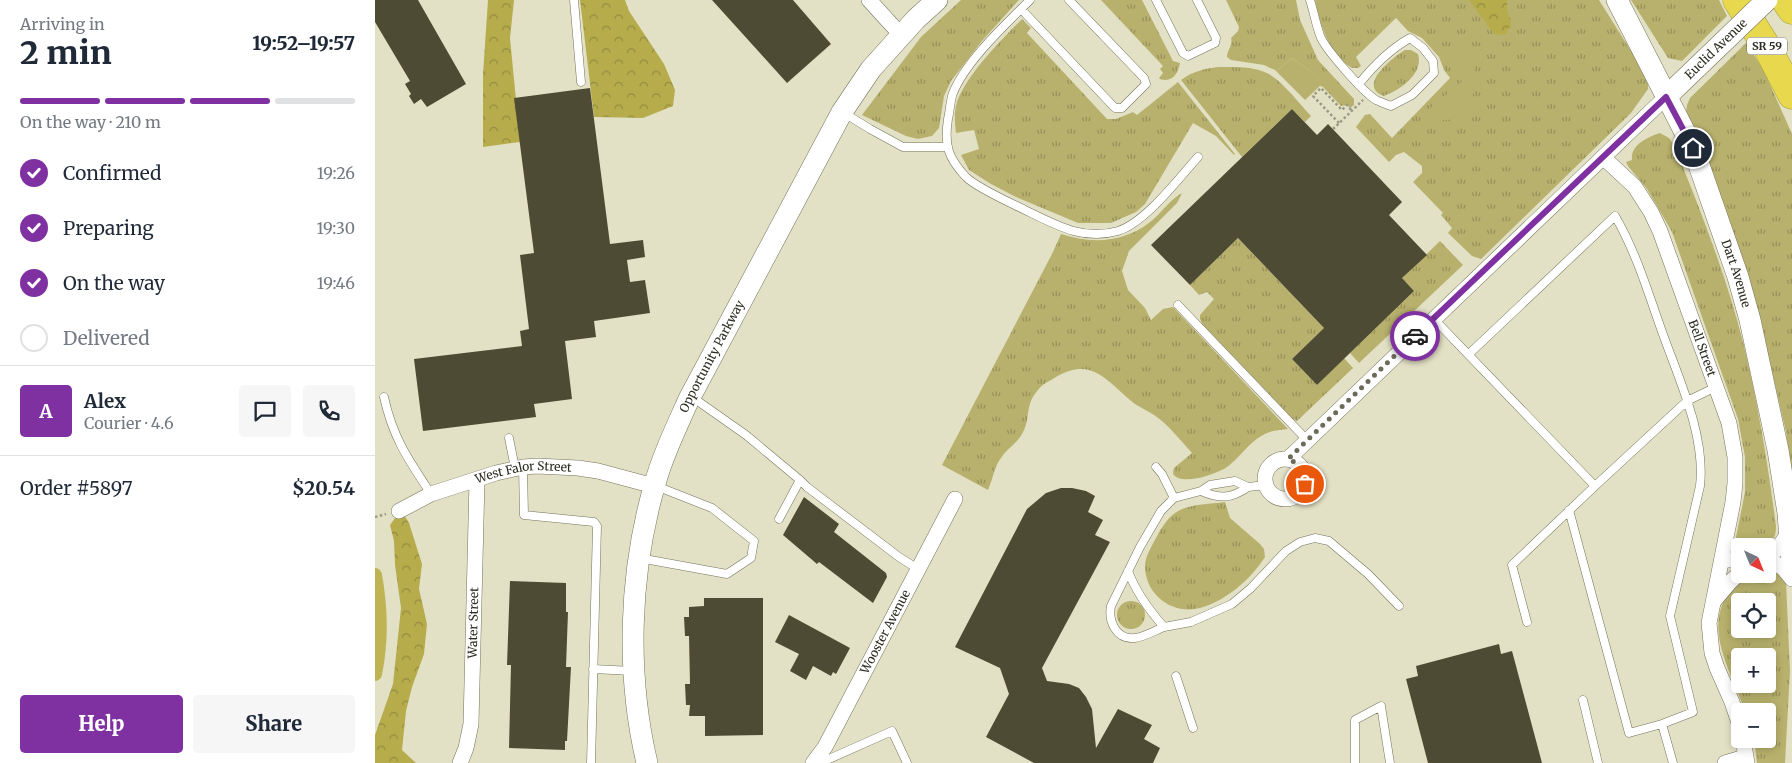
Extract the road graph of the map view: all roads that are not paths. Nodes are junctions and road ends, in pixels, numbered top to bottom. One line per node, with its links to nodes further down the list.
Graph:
1 (574, 0): 16 (lane)
2 (869, 0): 15 (street)
3 (937, 0): 15 (main road, Opportunity Parkway)
4 (1030, 0): 13 (lane)
5 (1069, 0): 13 (lane)
6 (1156, 0): 7 (lane)
7 (1197, 0)
8 (1310, 0): 17 (lane)
9 (1617, 0): 19 (main road, Dart Avenue)
10 (1737, 0): 18 (highway, SR 59)
11 (1767, 0): 19 (main road, Euclid Avenue, bridge)
12 (1785, 0): 14 (highway)
13 (1021, 9): 21 (lane)
14 (1792, 10)
15 (901, 35): 20 (main road, Opportunity Parkway)
16 (581, 82)
17 (1359, 84): 17 (lane)
18 (1792, 95)
19 (1666, 97): 23 (street); 49 (main road, Dart Avenue)
20 (842, 112): 21 (lane); 28 (main road, Opportunity Parkway)
21 (948, 147): 22 (lane)
22 (1198, 157)
23 (1603, 157): 25 (street); 27 (street, Bell Street)
24 (1179, 305): 32 (lane)
25 (1433, 318): 26 (lane); 32 (street)
26 (1469, 354): 30 (lane); 40 (lane)
27 (1716, 386): 30 (lane); 52 (street, Bell Street)
28 (691, 396): 37 (lane); 39 (main road, Opportunity Parkway)
29 (384, 397): 43 (lane)
30 (1687, 401): 40 (lane); 69 (lane)
31 (509, 438): 35 (lane)
32 (1307, 440): 33 (street)
33 (1288, 459): 38 (street); 38 (street)
34 (1156, 467): 44 (lane)
35 (519, 468): 36 (street, West Falor Street); 39 (street, West Falor Street); 64 (lane)
36 (477, 480): 43 (street, West Falor Street); 72 (street, Water Street)
37 (800, 480): 48 (lane); 56 (lane)
38 (1266, 485): 41 (lane)
39 (654, 486): 51 (main road, Opportunity Parkway); 51 (lane)
40 (1595, 486): 46 (lane)
41 (1248, 487): 42 (lane); 42 (lane)
42 (1201, 491): 44 (lane)
43 (431, 494): 47 (street, West Falor Street)
44 (1174, 498): 57 (lane)
45 (955, 499): 56 (street, Wooster Avenue)
46 (1569, 510): 62 (lane); 69 (lane)
47 (399, 511)
48 (779, 519)
49 (1789, 528): 50 (street); 55 (main road, Dart Avenue)
50 (1776, 550)
51 (639, 558): 65 (main road, Opportunity Parkway)
52 (1722, 560): 53 (street); 60 (street, Bell Street)
53 (1731, 560)
54 (1776, 564): 58 (street)
55 (1792, 567)
56 (918, 569): 75 (street, Wooster Avenue)
57 (1128, 571): 63 (lane); 63 (lane)
58 (1792, 579)
59 (1731, 581): 60 (street)
60 (1713, 602): 68 (street, Bell Street)
61 (1399, 606): 63 (lane)
62 (1527, 622)
63 (1164, 626)
64 (593, 669): 65 (lane); 73 (lane)
65 (635, 671): 74 (main road, Opportunity Parkway)
66 (1176, 676): 70 (lane)
67 (1583, 700): 80 (lane)
68 (1732, 703)
69 (1663, 724): 81 (lane)
70 (1193, 728)
71 (1746, 760): 82 (street)
72 (460, 763)
73 (591, 763)
74 (647, 763)
75 (813, 763)
76 (820, 763): 77 (lane)
77 (907, 763)
78 (1355, 763): 79 (lane)
79 (1390, 763)
80 (1598, 763)
81 (1673, 763)
82 (1725, 763)

